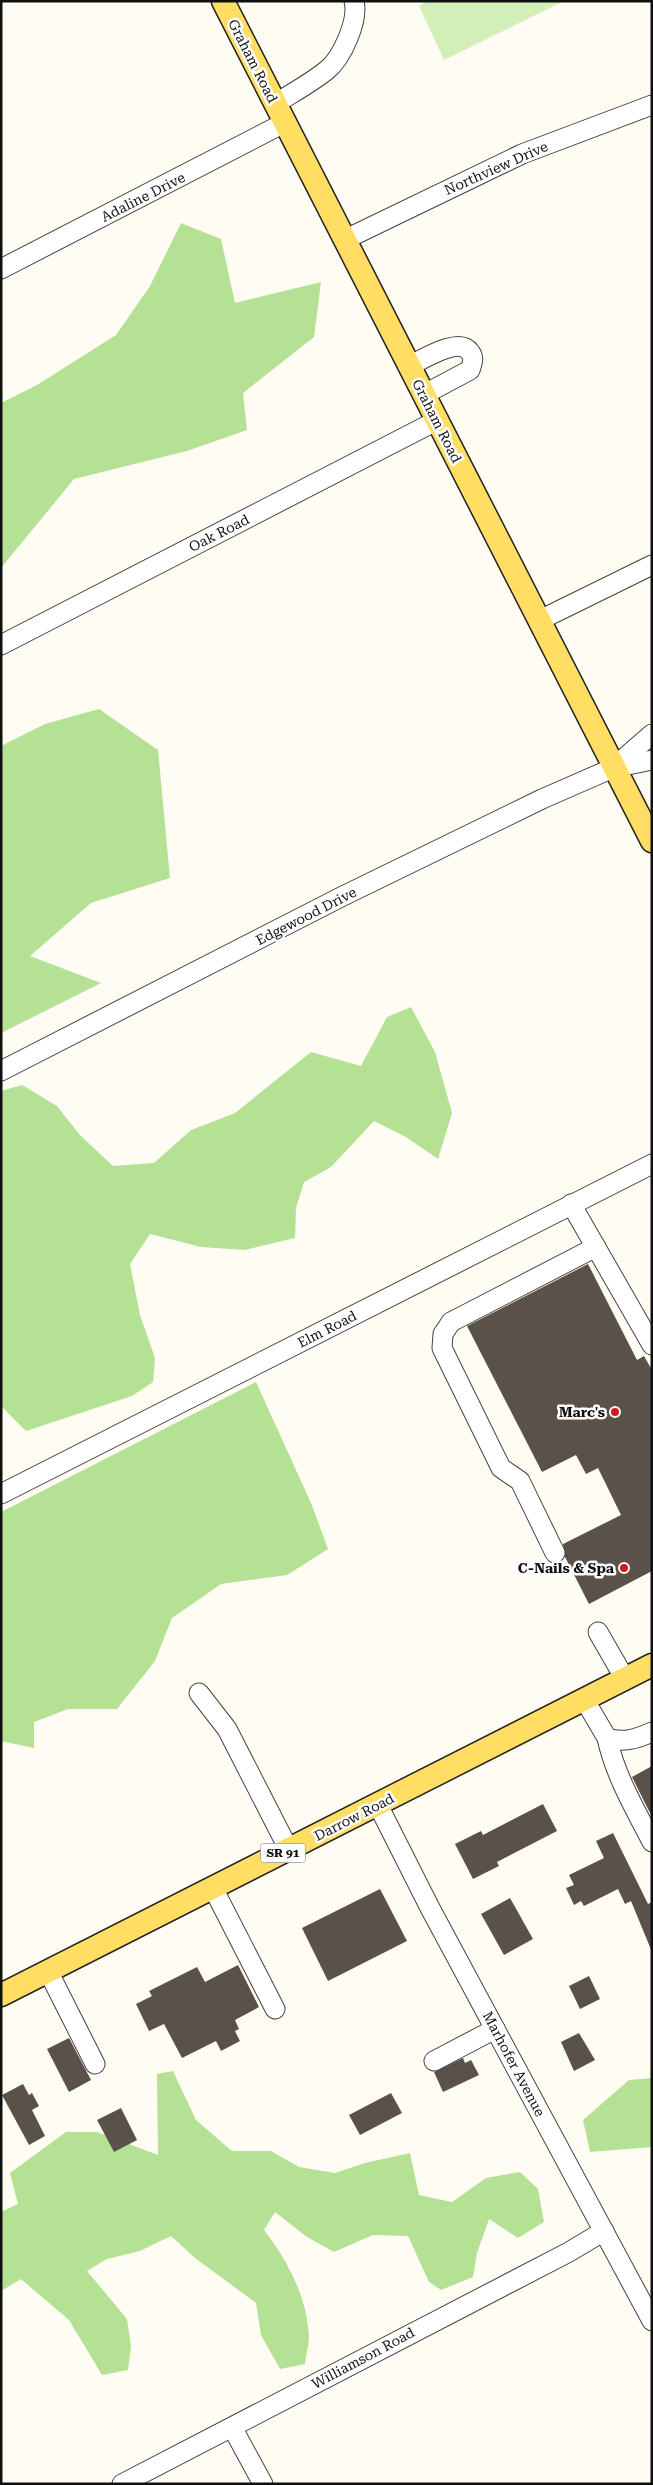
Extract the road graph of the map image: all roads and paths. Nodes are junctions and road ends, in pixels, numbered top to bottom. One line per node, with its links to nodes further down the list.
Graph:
1 (223, 1): 4 (main road, Graham Road)
2 (354, 1): 4 (street, Adaline Drive)
3 (652, 105): 5 (street, Northview Drive)
4 (280, 114): 5 (main road, Graham Road); 6 (street, Adaline Drive)
5 (344, 240): 7 (main road, Graham Road)
6 (1, 269)
7 (409, 366): 8 (main road, Graham Road); 8 (street)
8 (423, 395): 9 (main road, Graham Road)
9 (436, 421): 11 (main road, Graham Road); 12 (street, Oak Road)
10 (652, 565): 11 (street)
11 (540, 620): 15 (main road, Graham Road)
12 (1, 644)
13 (652, 734): 15 (street)
14 (652, 760): 15 (street)
15 (613, 768): 16 (main road, Graham Road); 17 (street, Edgewood Drive)
16 (652, 841)
17 (1, 1071)
18 (652, 1164): 19 (street, Elm Road)
19 (571, 1204): 20 (street); 22 (street, Elm Road)
20 (596, 1247): 21 (street); 23 (street)
21 (652, 1344)
22 (1, 1494)
23 (555, 1553)
24 (598, 1632): 26 (street)
25 (652, 1665): 26 (main road, Darrow Road / SR 91)
26 (624, 1679): 28 (main road, Darrow Road / SR 91)
27 (200, 1693): 33 (street)
28 (584, 1699): 30 (street); 31 (main road, Darrow Road / SR 91)
29 (652, 1732): 30 (street)
30 (607, 1738): 32 (street)
31 (378, 1805): 33 (main road, Darrow Road / SR 91); 38 (street, Marhofer Avenue)
32 (652, 1842)
33 (288, 1850): 34 (main road, Darrow Road / SR 91)
34 (213, 1888): 35 (main road, Darrow Road / SR 91); 37 (street)
35 (48, 1971): 36 (main road, Darrow Road / SR 91); 40 (street)
36 (1, 1995)
37 (275, 2010)
38 (495, 2029): 39 (street); 41 (street, Marhofer Avenue)
39 (434, 2061)
40 (95, 2064)
41 (604, 2232): 42 (street, Marhofer Avenue); 43 (street, Williamson Road)
42 (652, 2321)
43 (232, 2427): 44 (street, Williamson Road); 45 (street)
44 (122, 2484)
45 (262, 2484)

